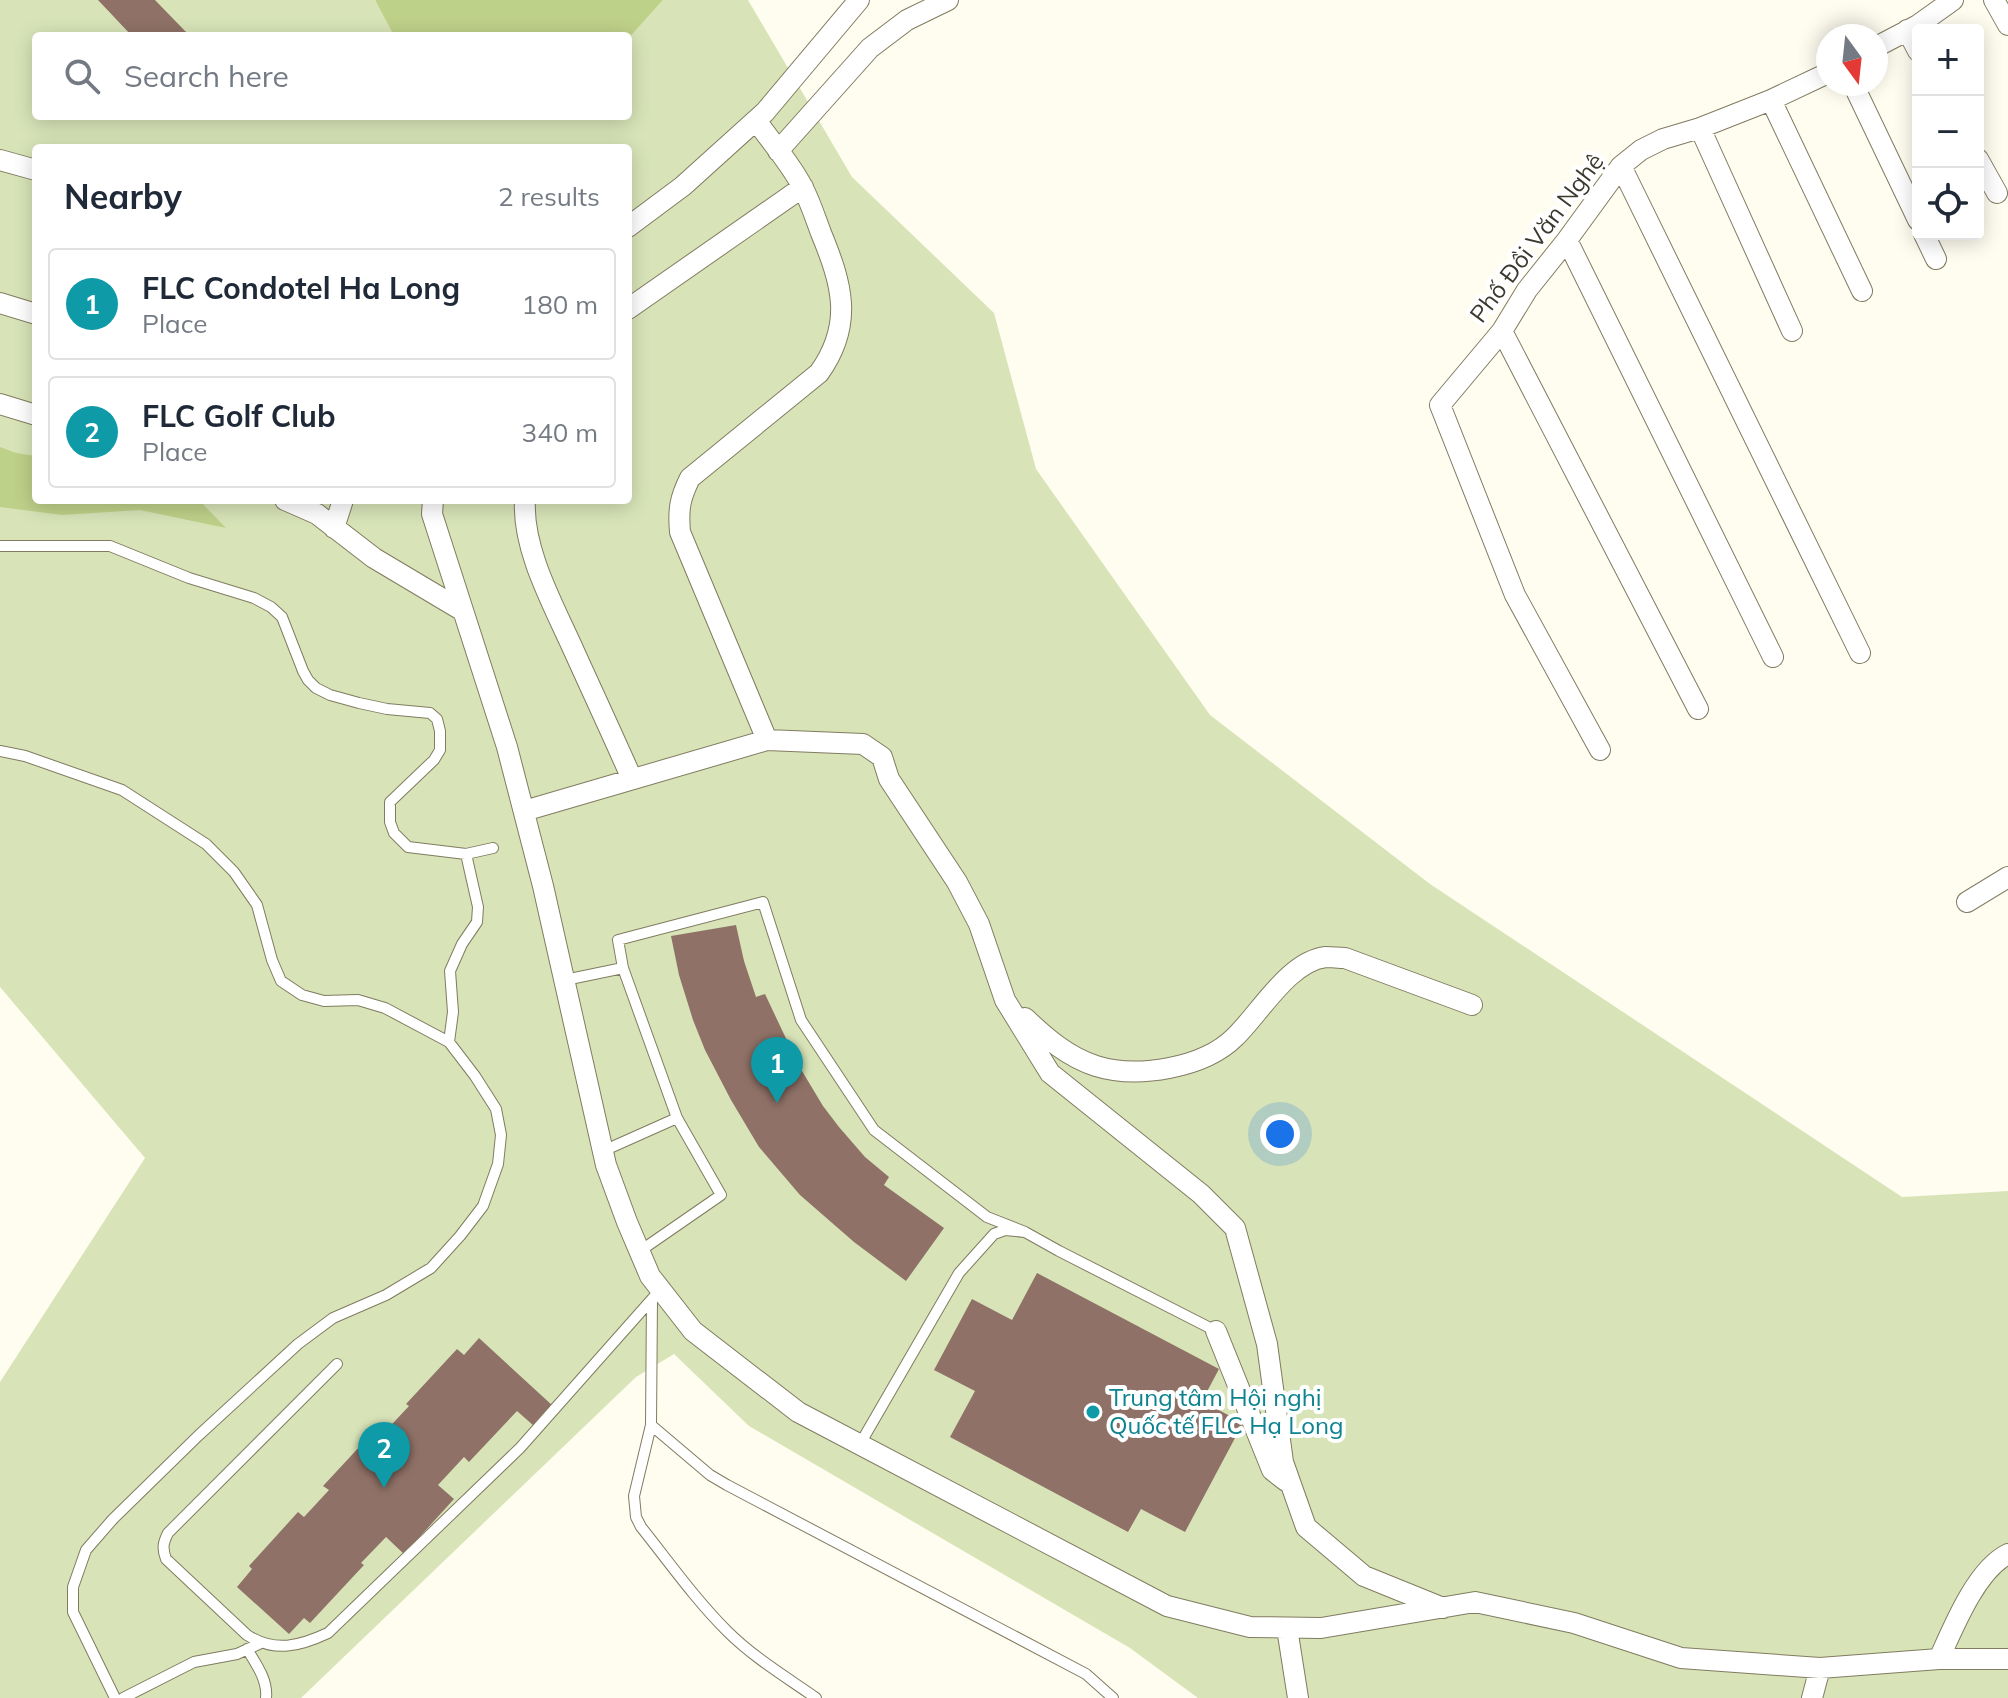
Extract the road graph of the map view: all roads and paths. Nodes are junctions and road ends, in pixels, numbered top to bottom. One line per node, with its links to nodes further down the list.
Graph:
1 (859, 0): 12 (street)
2 (948, 0): 14 (street)
3 (1953, 0): 6 (street)
4 (1994, 0): 5 (street)
5 (2008, 25)
6 (1907, 30): 7 (street); 8 (street)
7 (1888, 40)
8 (1912, 40)
9 (1816, 79): 11 (street, Phố Đồi Văn Nghệ)
10 (1859, 96): 21 (street)
11 (1771, 100): 13 (street, Phố Đồi Văn Nghệ); 26 (street)
12 (756, 120): 14 (street); 22 (street)
13 (1700, 128): 16 (street, Phố Đồi Văn Nghệ); 31 (street)
14 (778, 151): 19 (street)
15 (0, 160): 18 (street)
16 (1621, 166): 23 (street, Phố Đồi Văn Nghệ); 41 (street)
17 (1983, 168): 20 (street)
18 (32, 169)
19 (803, 187): 28 (street); 44 (street)
20 (1997, 193)
21 (1912, 207)
22 (632, 224)
23 (1567, 240): 30 (street, Phố Đồi Văn Nghệ); 42 (street)
24 (1927, 240): 25 (street)
25 (1936, 259)
26 (1862, 291)
27 (0, 303): 29 (street)
28 (632, 306)
29 (32, 313)
30 (1502, 331): 43 (street); 45 (street, Phố Đồi Văn Nghệ)
31 (1792, 331)
32 (0, 404): 33 (street)
33 (32, 414)
34 (294, 504): 38 (street)
35 (342, 504): 38 (street)
36 (433, 504): 40 (street)
37 (525, 504): 47 (street)
38 (334, 528): 40 (street)
39 (0, 546): 50 (lane)
40 (463, 611): 48 (street)
41 (1860, 653)
42 (1773, 657)
43 (1698, 709)
44 (767, 740): 47 (street); 55 (street)
45 (1600, 750)
46 (0, 751): 57 (lane)
47 (632, 779): 48 (street)
48 (524, 811): 54 (street)
49 (493, 848): 50 (lane)
50 (466, 854): 57 (lane)
51 (2008, 877): 52 (street)
52 (1967, 902)
53 (623, 968): 54 (lane); 58 (lane); 60 (lane)
54 (565, 980): 59 (street)
55 (1005, 1000): 56 (street); 67 (street)
56 (1472, 1005)
57 (449, 1042): 76 (lane)
58 (677, 1118): 59 (lane); 61 (lane)
59 (603, 1151): 61 (street)
60 (1025, 1232): 63 (lane); 66 (lane)
61 (640, 1251): 62 (street)
62 (656, 1294): 65 (lane); 66 (street); 71 (lane)
63 (1216, 1331): 67 (street)
64 (337, 1364): 71 (lane)
65 (651, 1425): 79 (lane); 80 (lane)
66 (860, 1444): 70 (street)
67 (1292, 1486): 69 (street)
68 (2008, 1554): 73 (street)
69 (1443, 1608): 70 (street); 75 (street)
70 (1287, 1628): 81 (street)
71 (261, 1643): 72 (lane)
72 (247, 1649): 77 (lane); 78 (lane)
73 (1939, 1659): 74 (street); 75 (street)
74 (2008, 1659)
75 (1820, 1668): 82 (street)
76 (115, 1698)
77 (123, 1698)
78 (266, 1698)
79 (816, 1698)
80 (1113, 1698)
81 (1298, 1698)
82 (1812, 1698)

